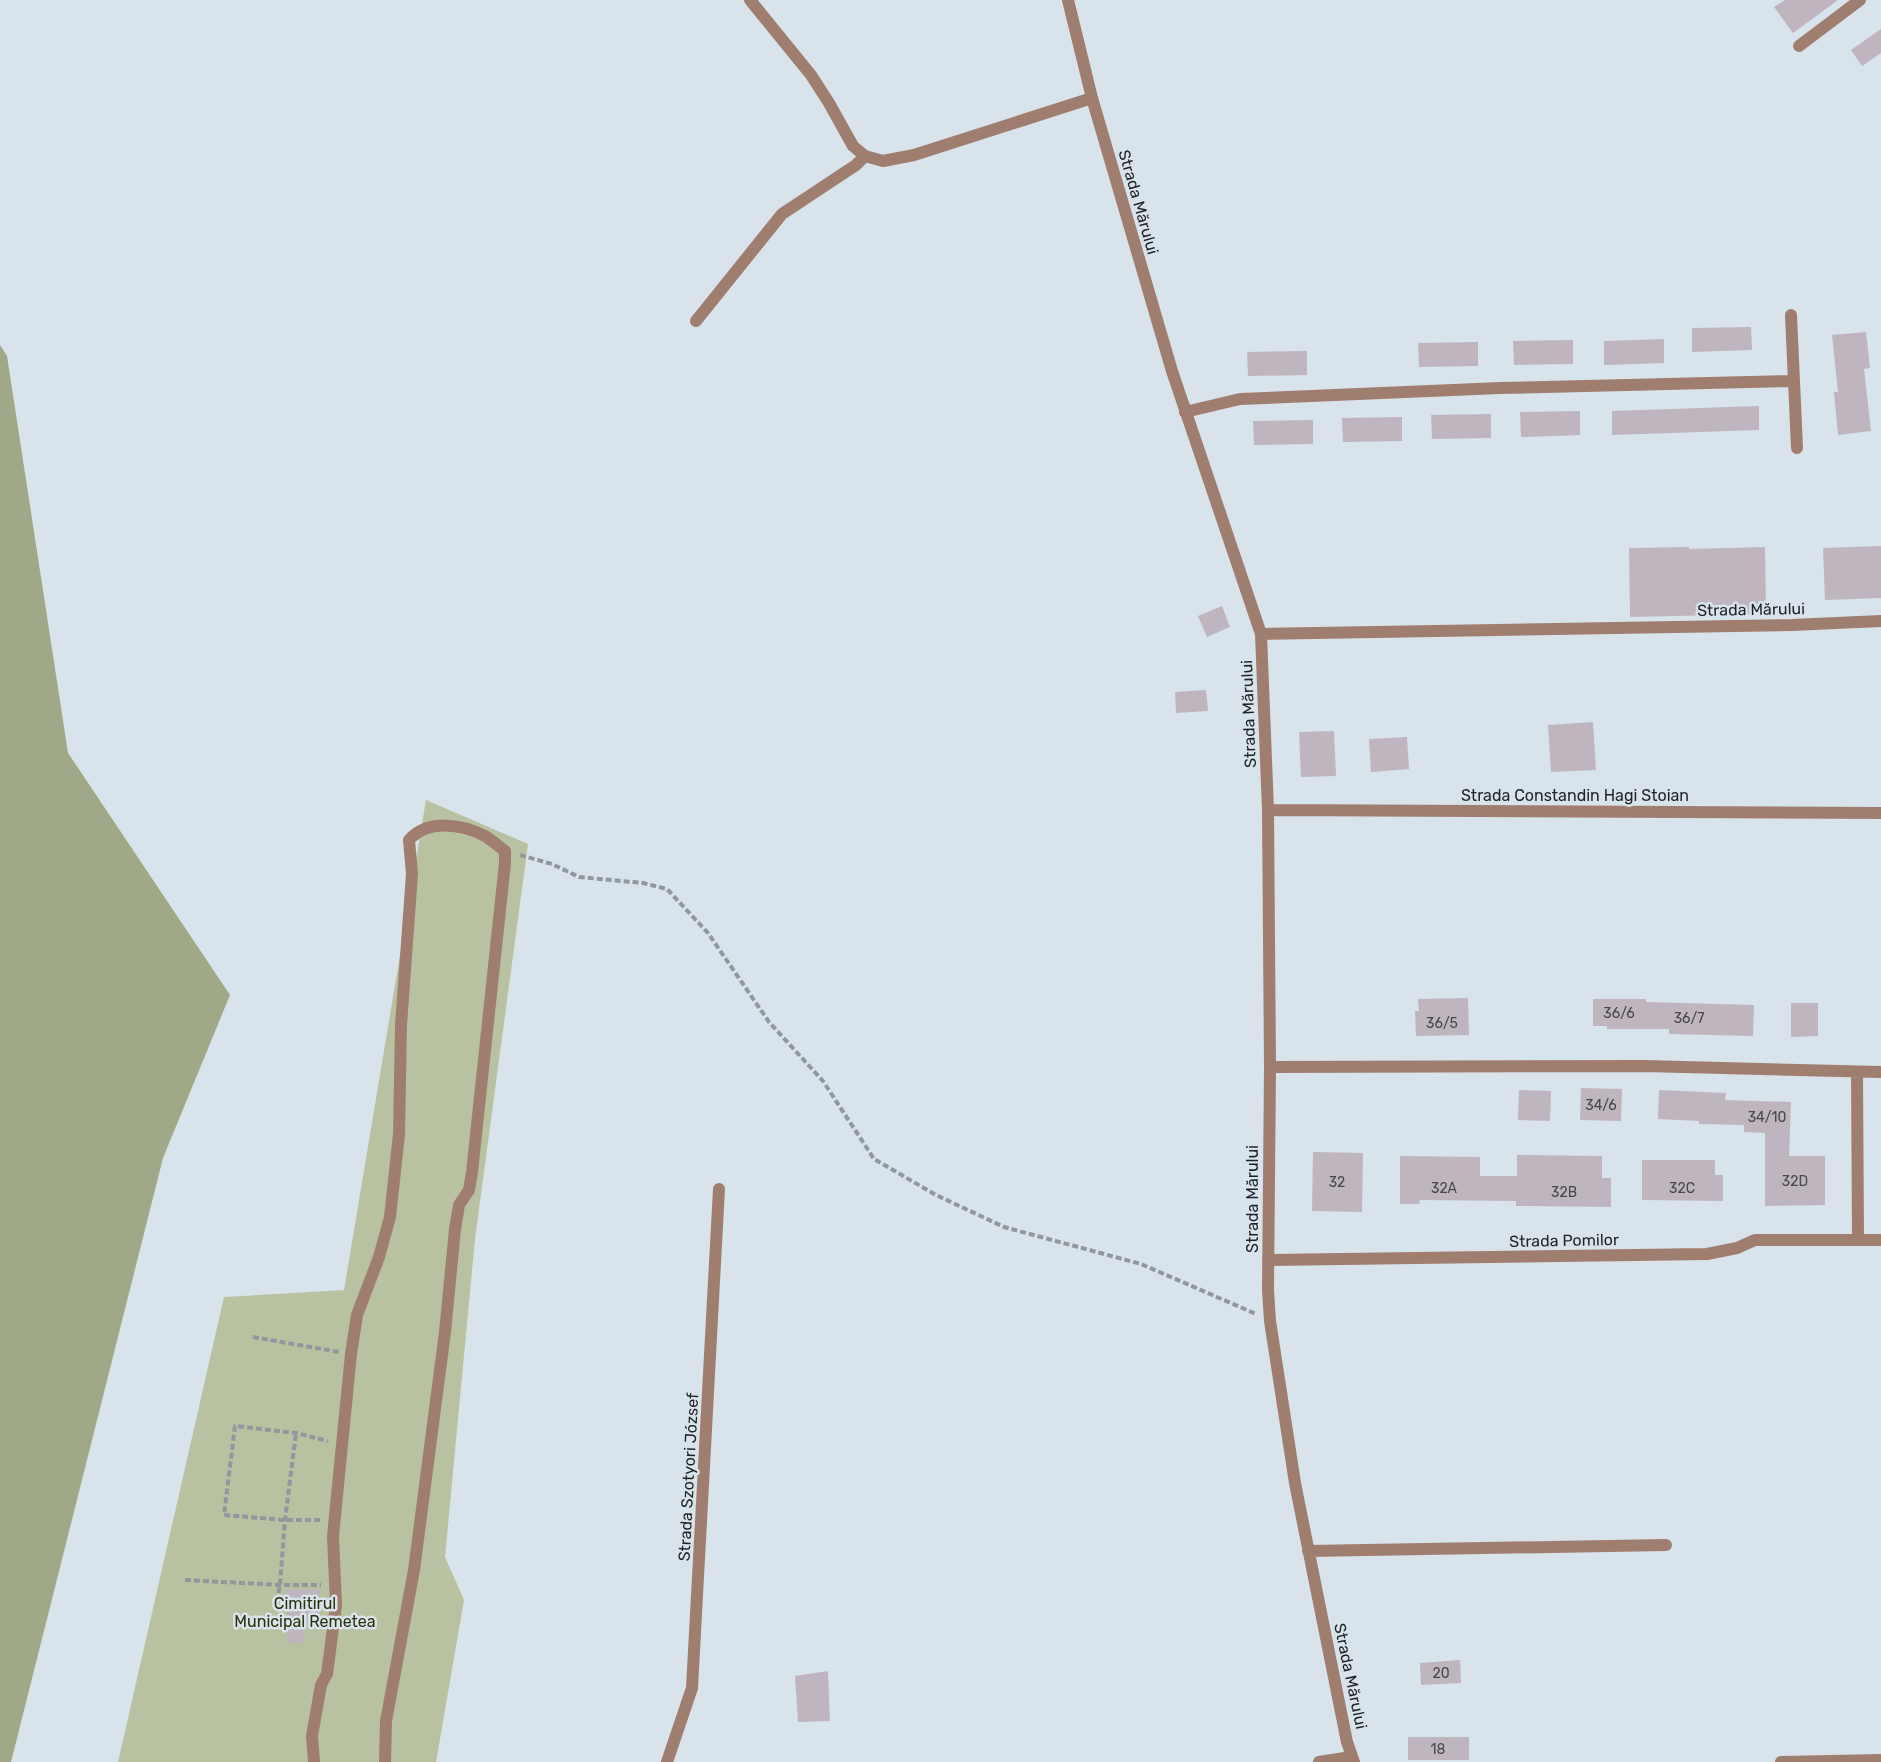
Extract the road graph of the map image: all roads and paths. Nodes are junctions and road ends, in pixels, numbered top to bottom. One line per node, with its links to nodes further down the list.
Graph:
1 (750, 0): 6 (street)
2 (1068, 0): 5 (street, Strada Mărului)
3 (1860, 0): 4 (street)
4 (1799, 46)
5 (1092, 98): 6 (street); 10 (street, Strada Mărului)
6 (865, 156): 8 (street)
7 (1791, 315): 9 (street)
8 (696, 321)
9 (1793, 381): 10 (street); 11 (street)
10 (1185, 412): 13 (street, Strada Mărului)
11 (1797, 448)
12 (1881, 621): 13 (street, Strada Mărului)
13 (1261, 634): 14 (street, Strada Mărului)
14 (1268, 810): 15 (street, Strada Constandin Hagi Stoian); 17 (street, Strada Mărului)
15 (1881, 813)
16 (505, 851): 24 (path); 26 (street); 40 (street)
17 (1270, 1067): 18 (street); 23 (street, Strada Mărului)
18 (1857, 1072): 19 (street); 21 (street)
19 (1881, 1072)
20 (719, 1189): 41 (street, Strada Szotyori József)
21 (1858, 1240): 22 (street, Strada Pomilor); 23 (street, Strada Pomilor)
22 (1881, 1240)
23 (1269, 1260): 24 (street, Strada Mărului)
24 (1270, 1321): 32 (street, Strada Mărului)
25 (253, 1337): 26 (path)
26 (351, 1354): 28 (street)
27 (296, 1433): 28 (path); 29 (path); 29 (path)
28 (342, 1444): 30 (street)
29 (285, 1520): 30 (path); 34 (path)
30 (336, 1520): 35 (street)
31 (1666, 1545): 32 (street)
32 (1308, 1551): 37 (street, Strada Mărului)
33 (185, 1580): 34 (path)
34 (280, 1586): 35 (path); 36 (path)
35 (334, 1586): 39 (street)
36 (277, 1602)
37 (1353, 1760): 42 (street)
38 (1881, 1760): 43 (street)
39 (314, 1762)
40 (385, 1762)
41 (668, 1762)
42 (1319, 1762)
43 (1781, 1762)

